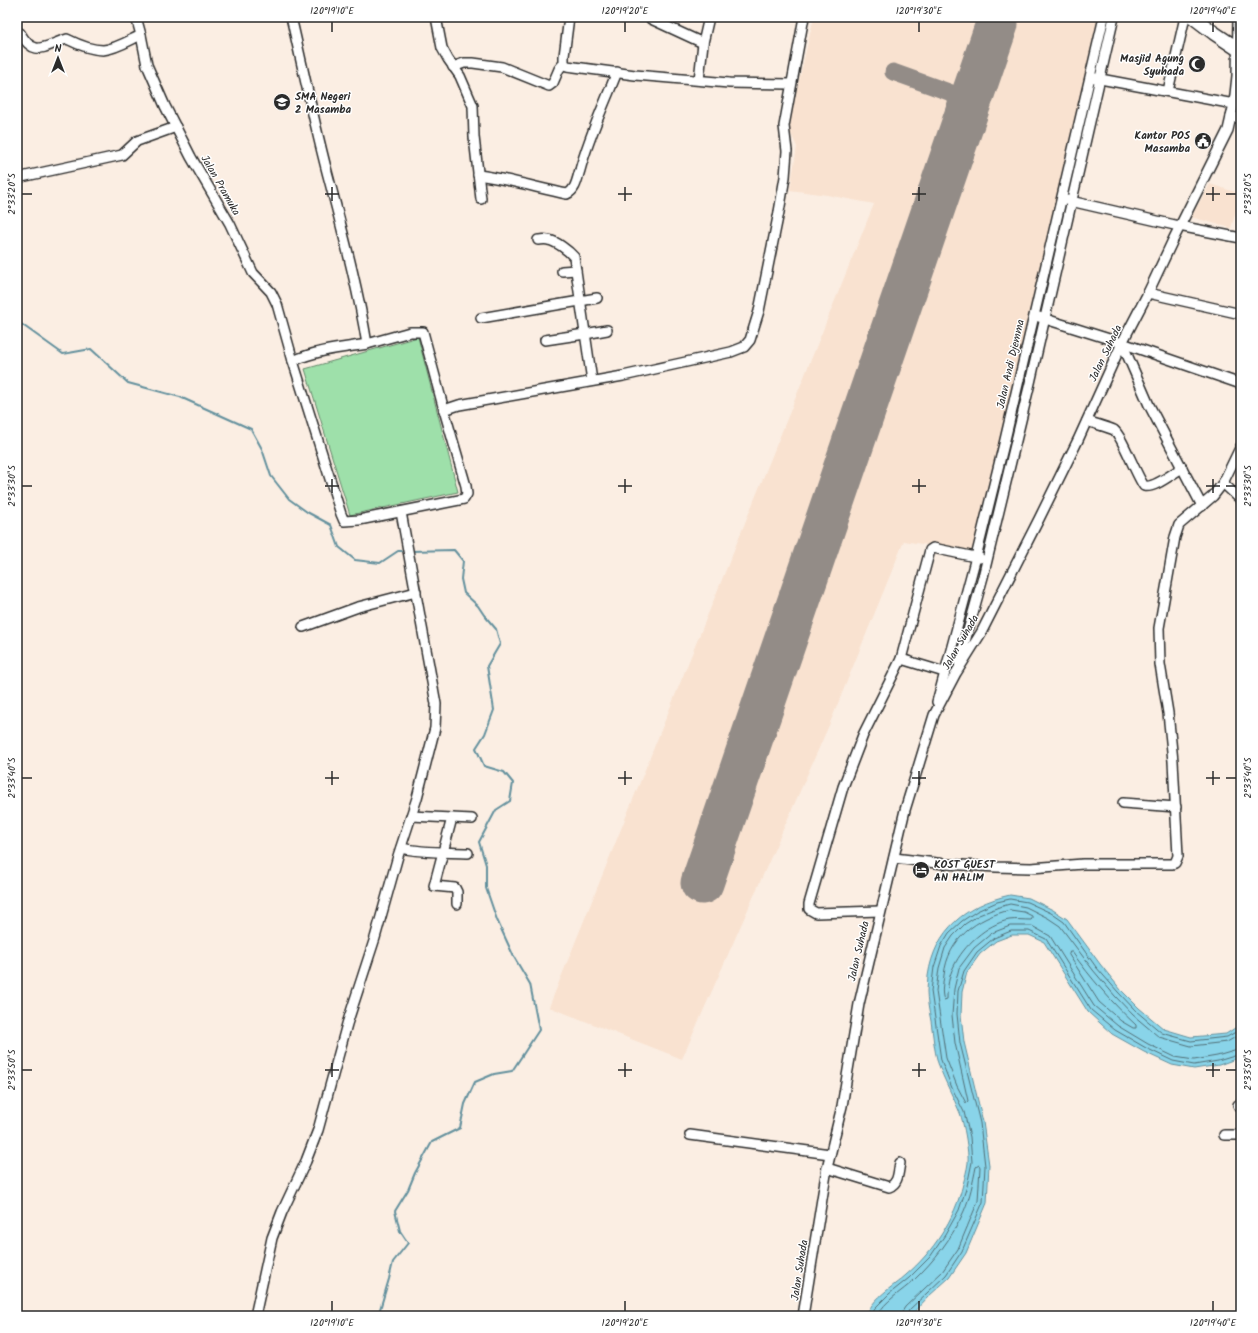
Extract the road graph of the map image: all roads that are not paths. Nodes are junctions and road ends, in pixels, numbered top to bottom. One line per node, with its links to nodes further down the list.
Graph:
1 (136, 17): 14 (street, Jalan Pramuka)
2 (291, 17): 50 (street)
3 (436, 17): 18 (street)
4 (569, 17): 17 (street)
5 (650, 17): 15 (street)
6 (709, 17): 15 (street)
7 (804, 17): 23 (street)
8 (1104, 17): 20 (street, Jalan Andi Djemma)
9 (1114, 17): 21 (street)
10 (1185, 17): 24 (street)
11 (1192, 17): 16 (highway)
12 (1238, 17): 16 (street, Jalan Suhada)
13 (20, 33): 14 (street)
14 (141, 36): 28 (street, Jalan Pramuka)
15 (703, 42): 22 (street)
16 (1239, 49): 25 (street, Jalan Suhada)
17 (564, 63): 18 (street); 19 (street)
18 (453, 67): 29 (street)
19 (617, 72): 22 (street); 29 (street)
20 (1089, 78): 21 (street); 32 (street, Jalan Andi Djemma)
21 (1100, 79): 24 (street); 33 (street)
22 (699, 80): 23 (street)
23 (791, 84): 52 (street)
24 (1168, 91): 25 (street)
25 (1234, 104): 26 (street, Jalan Suhada)
26 (1231, 117): 27 (street); 34 (street, Jalan Suhada)
27 (1241, 118)
28 (176, 127): 30 (street); 51 (street, Jalan Pramuka)
29 (478, 175): 31 (street)
30 (17, 178)
31 (481, 199)
32 (1061, 199): 33 (street); 43 (street, Jalan Andi Djemma)
33 (1072, 202): 34 (street); 45 (street)
34 (1179, 226): 35 (street); 39 (street, Jalan Suhada)
35 (1241, 238)
36 (538, 240): 37 (street)
37 (576, 270): 38 (street); 41 (street)
38 (562, 271)
39 (1148, 293): 42 (street); 49 (street, Jalan Suhada)
40 (597, 298): 41 (street)
41 (581, 302): 44 (street); 47 (street)
42 (1241, 314)
43 (1034, 316): 45 (street); 58 (street, Jalan Andi Djemma)
44 (481, 318)
45 (1045, 319): 49 (street); 59 (street)
46 (607, 330): 47 (street)
47 (585, 334): 48 (street); 52 (street)
48 (545, 340)
49 (1122, 342): 53 (street); 55 (street, Jalan Suhada); 57 (street)
50 (367, 344): 51 (street); 54 (street)
51 (293, 361): 63 (street, Jalan Pramuka)
52 (592, 381): 54 (street)
53 (1241, 384)
54 (444, 410): 63 (street)
55 (1087, 421): 57 (street); 70 (street, Jalan Suhada)
56 (1241, 446): 60 (street)
57 (1182, 468): 62 (street)
58 (998, 469): 59 (street); 64 (street, Jalan Andi Djemma)
59 (1008, 471): 65 (street)
60 (1223, 483): 61 (street); 62 (street)
61 (1241, 500)
62 (1202, 506): 73 (street)
63 (401, 512): 66 (street)
64 (976, 557): 65 (street); 68 (street); 69 (street, Jalan Andi Djemma)
65 (987, 560): 70 (street)
66 (416, 592): 67 (street); 74 (street)
67 (303, 627)
68 (901, 659): 69 (street); 82 (street)
69 (944, 672): 71 (street, Jalan Andi Djemma)
70 (956, 673): 71 (street, Jalan Suhada)
71 (934, 715): 80 (street, Jalan Suhada)
72 (1123, 803): 73 (street)
73 (1176, 807): 80 (street)
74 (411, 816): 75 (street); 77 (street)
75 (452, 818): 76 (street); 78 (street)
76 (472, 819)
77 (401, 848): 78 (street); 89 (street)
78 (443, 853): 79 (street); 81 (street)
79 (468, 853)
80 (894, 858): 82 (street, Jalan Suhada)
81 (457, 904)
82 (880, 911): 86 (street, Jalan Suhada)
83 (690, 1135): 86 (street)
84 (1224, 1135): 85 (street)
85 (1241, 1135)
86 (830, 1154): 88 (street, Jalan Suhada)
87 (900, 1163): 88 (street)
88 (827, 1168): 90 (street, Jalan Suhada)
89 (254, 1316)
90 (804, 1316)

